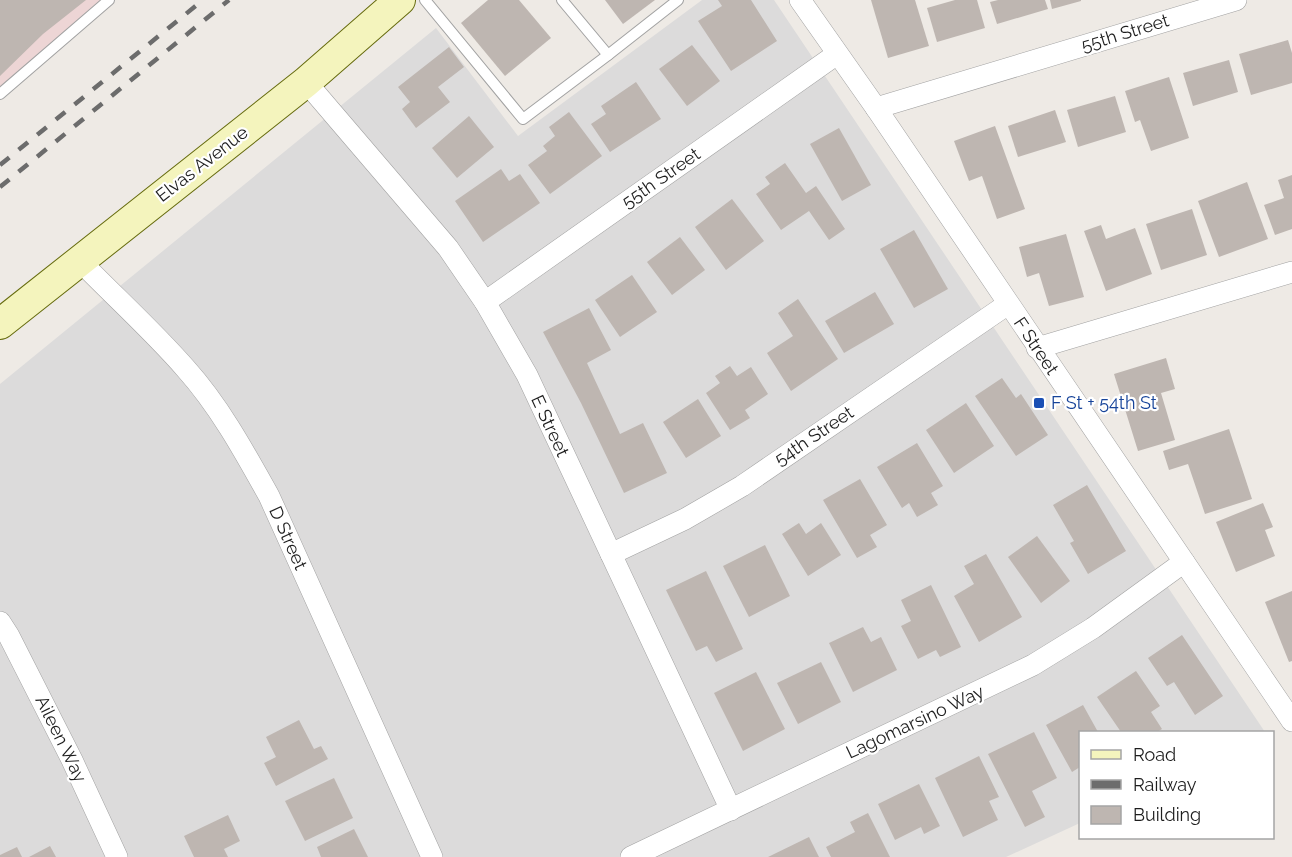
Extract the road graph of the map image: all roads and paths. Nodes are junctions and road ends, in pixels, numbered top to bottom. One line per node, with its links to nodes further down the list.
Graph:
1 (109, 0): 11 (lane)
2 (400, 0): 10 (street, Elvas Avenue)
3 (425, 0): 9 (lane)
4 (562, 0): 9 (lane)
5 (678, 0): 9 (lane)
6 (800, 0): 8 (street, F Street)
7 (1236, 0): 12 (street, 55th Street)
8 (837, 54): 12 (street, F Street); 15 (street, 55th Street)
9 (608, 56)
10 (306, 82): 13 (street, Elvas Avenue); 15 (street, E Street)
11 (0, 94)
12 (876, 108): 16 (street, F Street)
13 (80, 261): 17 (street, Elvas Avenue); 25 (street, D Street)
14 (1292, 272): 18 (street)
15 (485, 302): 19 (street, E Street)
16 (1008, 304): 18 (street, F Street); 19 (street, 54th Street)
17 (0, 324)
18 (1037, 348): 20 (street, F Street)
19 (611, 554): 23 (street, E Street)
20 (1184, 562): 22 (street, F Street); 23 (street, Lagomarsino Way)
21 (0, 622): 24 (street, Aileen Way)
22 (1291, 718)
23 (731, 810): 26 (street, Lagomarsino Way)
24 (117, 857)
25 (432, 857)
26 (631, 857)

